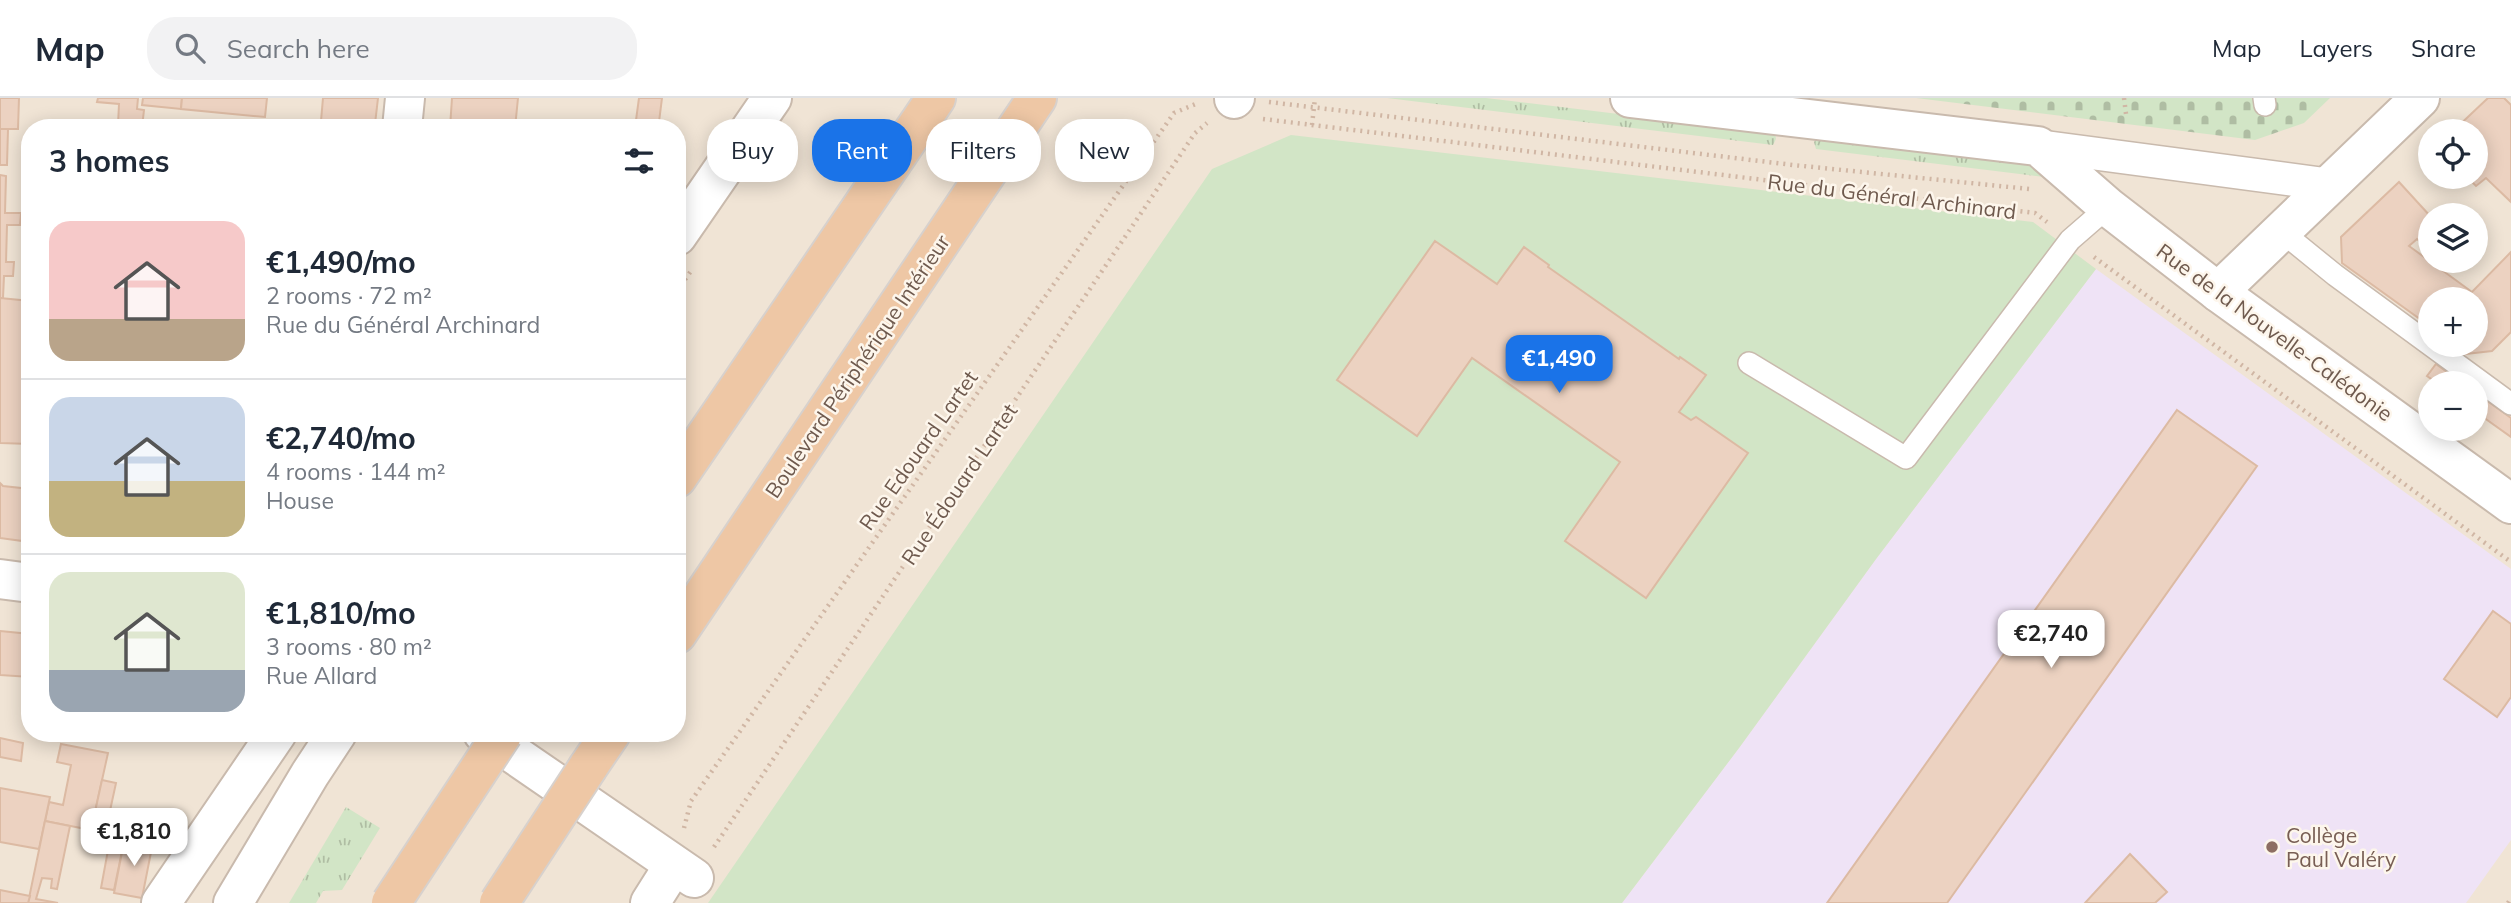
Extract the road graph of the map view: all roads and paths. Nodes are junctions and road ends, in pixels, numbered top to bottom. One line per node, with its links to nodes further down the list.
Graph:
1 (405, 98): 13 (street)
2 (772, 98): 20 (street)
3 (936, 98): 26 (highway)
4 (1037, 98): 31 (highway, Boulevard Périphérique Intérieur)
5 (1315, 98): 9 (path)
6 (1630, 98): 10 (street)
7 (2124, 98): 12 (path)
8 (2420, 98): 17 (street)
9 (1313, 108): 11 (path, Rue du Général Archinard); 15 (path); 18 (path, Rue du Général Archinard)
10 (1810, 108): 16 (street)
11 (1236, 109): 14 (path, Rue Édouard Lartet); 14 (path, Rue du Général Archinard); 15 (path, Rue du Général Archinard); 37 (path, Rue Edouard Lartet)
12 (2126, 114)
13 (403, 119)
14 (1206, 124): 37 (path, Rue Édouard Lartet)
15 (1311, 125): 22 (path, Rue du Général Archinard)
16 (2038, 146): 17 (street); 19 (street, Rue de la Nouvelle-Calédonie)
17 (2332, 185): 21 (street)
18 (2039, 190)
19 (2108, 207): 22 (lane); 23 (street, Rue de la Nouvelle-Calédonie)
20 (686, 223)
21 (2282, 232): 23 (street); 25 (lane)
22 (2070, 240): 24 (lane); 28 (path, Rue du Général Archinard)
23 (2218, 292): 27 (street, Rue de la Nouvelle-Calédonie)
24 (1749, 363)
25 (2511, 404)
26 (686, 465)
27 (2511, 504)
28 (2511, 562)
29 (0, 579): 30 (street)
30 (21, 582)
31 (686, 621)
32 (271, 742): 39 (street)
33 (331, 742): 40 (street)
34 (496, 742): 37 (street)
35 (497, 742): 41 (highway, bridge)
36 (605, 742): 42 (highway, bridge)
37 (684, 872): 43 (street)
38 (2511, 898): 44 (path)
39 (161, 903)
40 (233, 903)
41 (391, 903)
42 (499, 903)
43 (650, 903)
44 (2508, 903)

